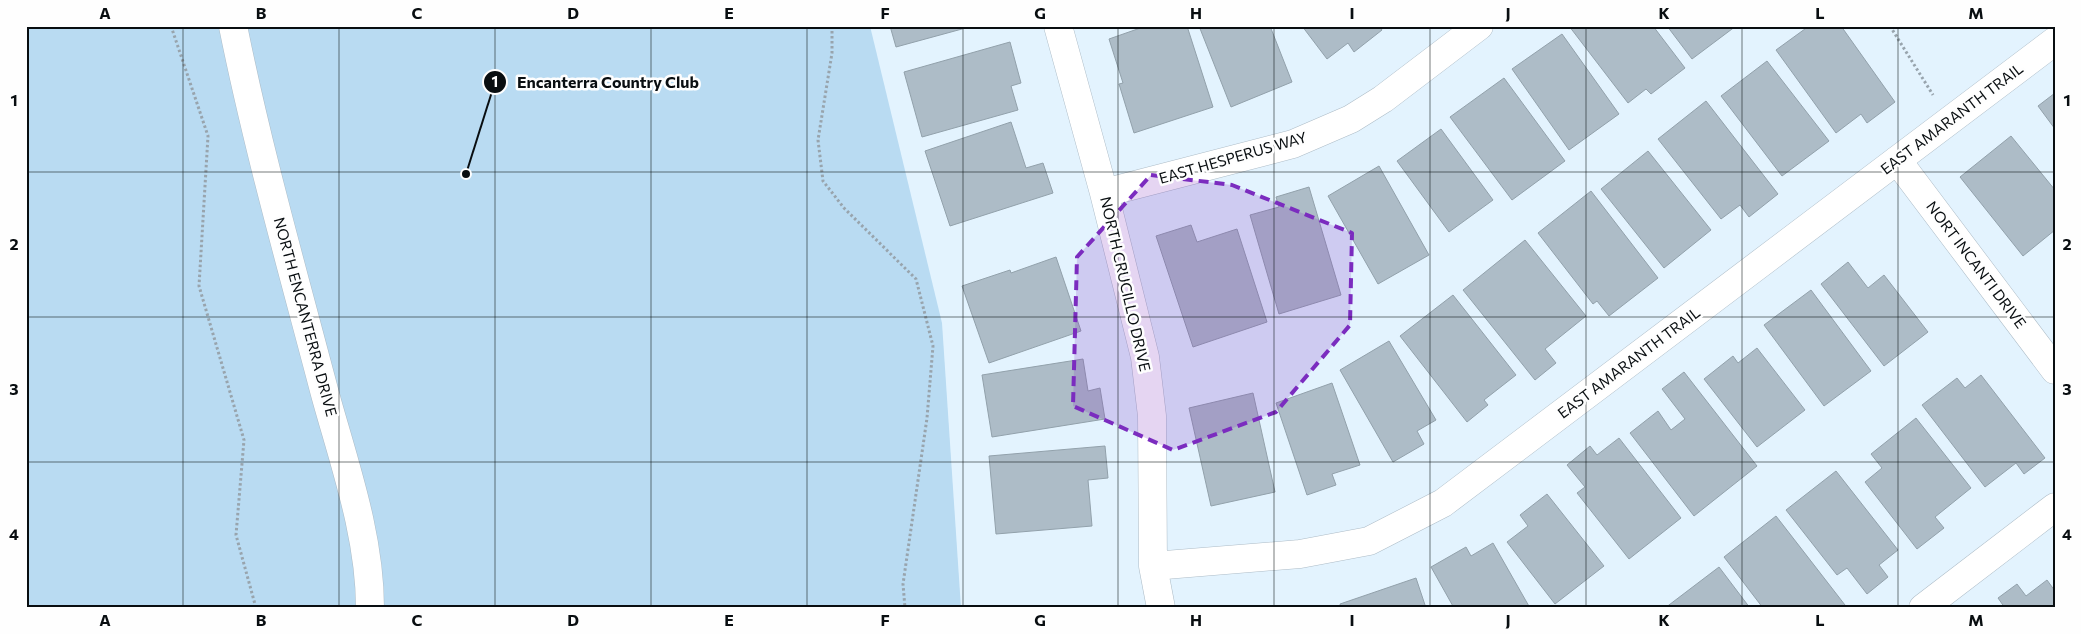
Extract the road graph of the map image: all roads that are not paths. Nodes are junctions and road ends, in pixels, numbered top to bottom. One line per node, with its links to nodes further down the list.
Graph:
1 (233, 26): 10 (street, NORTH ENCANTERRA DRIVE)
2 (1058, 26): 6 (street, NORTH CRUCILLO DRIVE)
3 (1479, 26): 6 (street, EAST HESPERUS WAY)
4 (2055, 41): 5 (street, EAST AMARANTH TRAIL)
5 (1897, 160): 7 (street, NORT INCANTI DRIVE); 9 (street, EAST AMARANTH TRAIL)
6 (1104, 193): 9 (street, NORTH CRUCILLO DRIVE)
7 (2055, 370)
8 (2055, 507): 12 (street)
9 (1153, 566): 11 (street, NORTH CRUCILLO DRIVE)
10 (370, 608)
11 (1161, 608)
12 (1923, 608)

